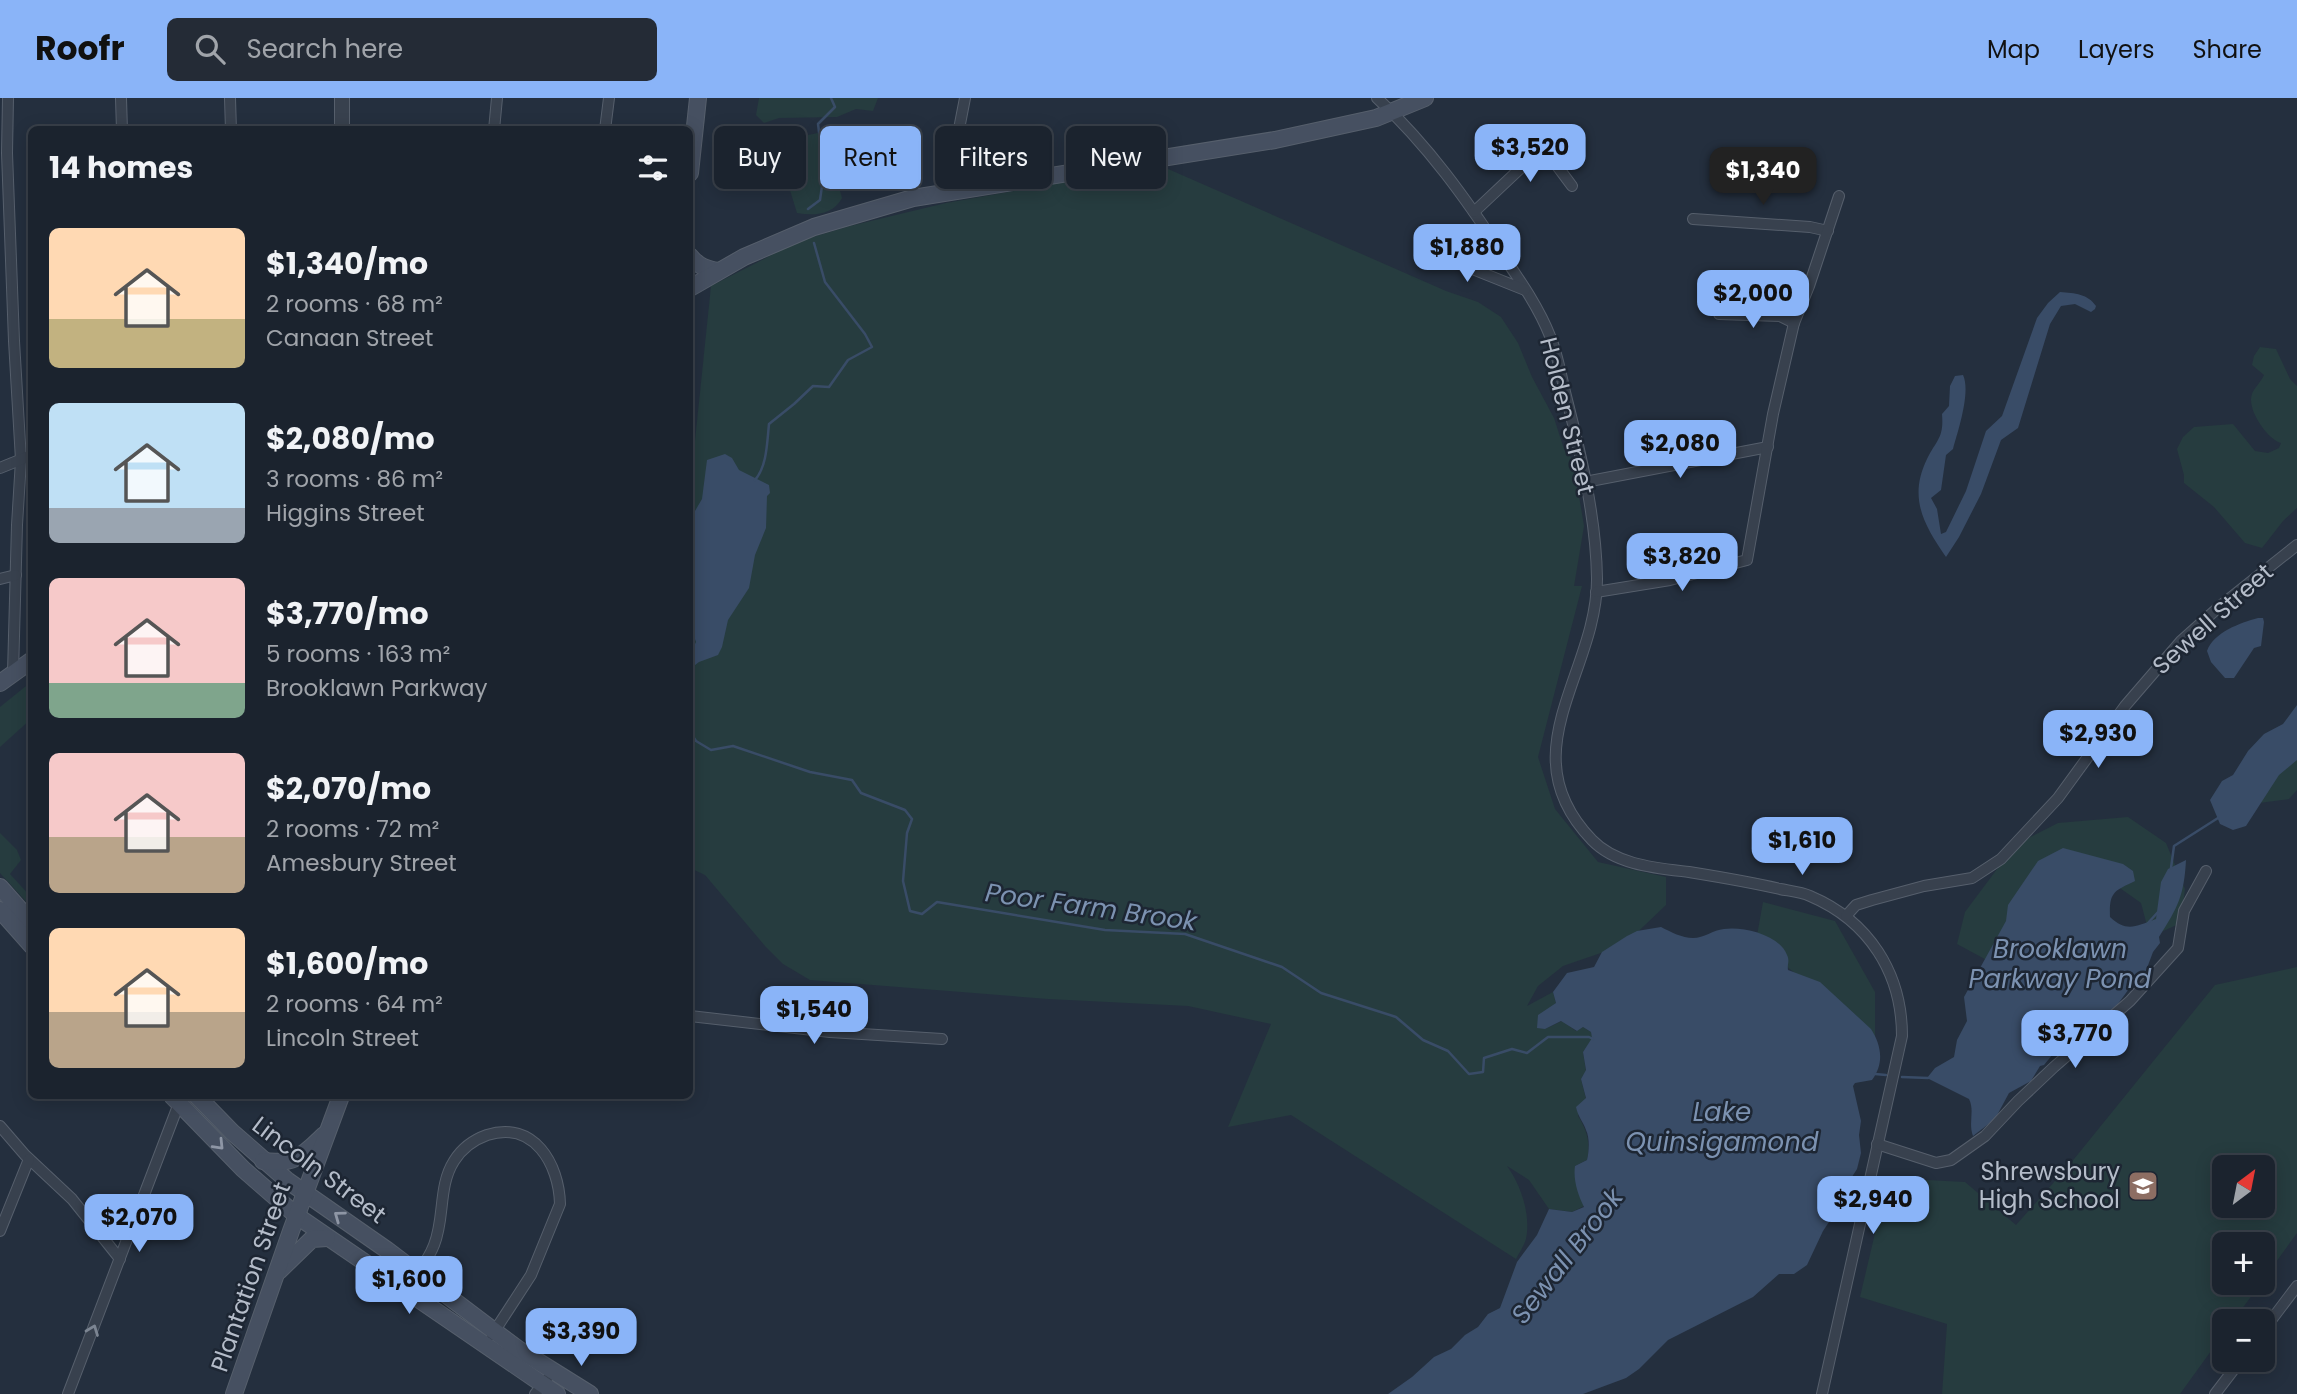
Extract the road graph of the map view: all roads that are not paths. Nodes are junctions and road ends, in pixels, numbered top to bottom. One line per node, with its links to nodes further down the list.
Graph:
1 (8, 98): 29 (street)
2 (121, 98): 13 (street)
3 (230, 98): 14 (street)
4 (342, 98): 15 (street)
5 (497, 98): 16 (street)
6 (609, 98): 17 (street)
7 (698, 98): 20 (main road)
8 (965, 98): 12 (street)
9 (1377, 98): 11 (street, Holden Street)
10 (1425, 98): 11 (main road)
11 (1392, 112): 22 (main road); 27 (street, Holden Street)
12 (961, 121): 18 (street); 25 (street)
13 (122, 126)
14 (231, 126)
15 (342, 126)
16 (494, 126)
17 (606, 126)
18 (961, 126)
19 (1566, 131): 21 (street)
20 (693, 145)
21 (1544, 147): 23 (street); 27 (street)
22 (1052, 175)
23 (1572, 186)
24 (965, 189): 25 (main road)
25 (947, 193): 34 (main road)
26 (1839, 196): 30 (street)
27 (1474, 212): 36 (street, Holden Street)
28 (1693, 219): 30 (street)
29 (11, 223): 31 (street); 40 (street)
30 (1828, 231): 38 (street)
31 (0, 235)
32 (1420, 248): 36 (street)
33 (693, 259): 34 (main road)
34 (718, 271): 35 (main road)
35 (693, 286)
36 (1526, 290): 42 (street, Holden Street)
37 (1719, 314): 38 (street)
38 (1794, 323): 39 (street)
39 (1768, 447): 42 (street); 46 (street)
40 (26, 457): 41 (street); 44 (street)
41 (0, 468)
42 (1585, 482): 46 (street, Holden Street)
43 (2297, 545): 53 (street, Sewell Street)
44 (16, 575): 45 (street); 48 (street)
45 (0, 579)
46 (1596, 592): 53 (street, Holden Street)
47 (28, 663): 48 (main road)
48 (13, 673): 49 (main road)
49 (0, 683)
50 (2206, 871): 64 (street)
51 (0, 887): 54 (main road)
52 (0, 910): 55 (main road)
53 (1846, 916): 64 (street, Holden Street)
54 (28, 918)
55 (28, 942)
56 (693, 1016): 57 (street)
57 (942, 1040)
58 (176, 1099): 71 (street)
59 (179, 1099): 68 (main road, Lincoln Street, one-way to 68)
60 (200, 1099): 66 (main road, Lincoln Street)
61 (340, 1099): 63 (main road, Plantation Street)
62 (0, 1126): 65 (street)
63 (328, 1130): 66 (main road); 67 (main road, Plantation Street)
64 (1877, 1144): 86 (street, Holden Street)
65 (29, 1158): 69 (street); 71 (street)
66 (263, 1161): 67 (main road, Lincoln Street)
67 (305, 1193): 68 (main road, Plantation Street); 72 (main road, Lincoln Street, one-way to 67)
68 (297, 1216): 70 (main road, Lincoln Street); 73 (main road, Plantation Street)
69 (0, 1231)
70 (327, 1238): 73 (main road); 75 (main road, Lincoln Street)
71 (120, 1259): 82 (street, one-way to 71)
72 (418, 1273): 75 (street); 77 (main road, Lincoln Street); 77 (street)
73 (275, 1275): 83 (main road, Plantation Street)
74 (2297, 1286): 76 (street)
75 (406, 1291): 78 (main road, Lincoln Street)
76 (2275, 1315)
77 (494, 1331): 78 (street); 79 (main road, Lincoln Street)
78 (485, 1346): 81 (main road, Lincoln Street)
79 (553, 1372): 81 (street); 85 (main road, Lincoln Street)
80 (2232, 1372): 87 (street)
81 (539, 1390): 84 (main road, Lincoln Street)
82 (68, 1394)
83 (234, 1394)
84 (557, 1394)
85 (590, 1394)
86 (1822, 1394)
87 (2215, 1394)

